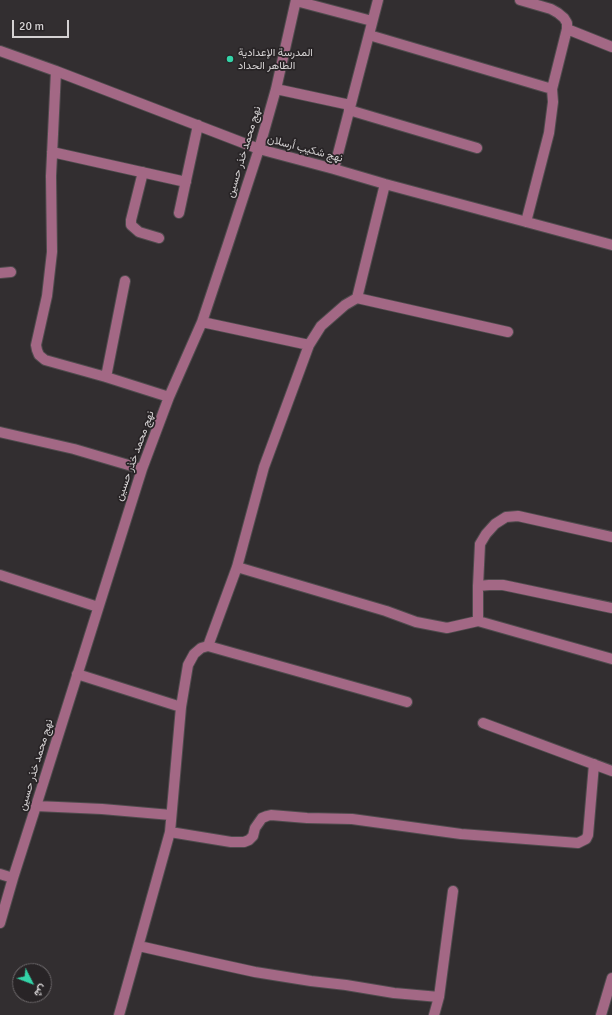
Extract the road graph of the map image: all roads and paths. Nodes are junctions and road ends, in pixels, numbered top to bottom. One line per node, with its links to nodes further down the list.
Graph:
1 (378, 0): 4 (street)
2 (520, 0): 5 (street)
3 (296, 1): 4 (street); 10 (street, نهج محمد خذر حسين)
4 (372, 21): 6 (street)
5 (567, 29): 7 (street); 11 (street)
6 (369, 35): 11 (street); 12 (street)
7 (612, 47)
8 (0, 52): 9 (street, نهج شكيب أرسلان)
9 (56, 71): 13 (street, نهج شكيب أرسلان); 16 (street)
10 (276, 89): 12 (street); 15 (street, نهج محمد خذر حسين)
11 (552, 89): 22 (street)
12 (350, 107): 14 (street); 17 (street)
13 (198, 125): 15 (street, نهج شكيب أرسلان); 19 (street)
14 (477, 148)
15 (259, 149): 17 (street, نهج شكيب أرسلان); 29 (street, نهج محمد خذر حسين)
16 (52, 152): 18 (street); 32 (street)
17 (334, 169): 20 (street, نهج شكيب أرسلان)
18 (143, 172): 19 (street); 23 (street)
19 (186, 182): 21 (street)
20 (384, 184): 22 (street, نهج شكيب أرسلان); 28 (street)
21 (179, 213)
22 (526, 222): 24 (street, نهج شكيب أرسلان)
23 (159, 238)
24 (611, 242)
25 (11, 272): 26 (street)
26 (0, 273)
27 (125, 281): 32 (street)
28 (357, 298): 30 (street); 31 (street)
29 (202, 322): 31 (street); 33 (street, نهج محمد خذر حسين)
30 (508, 332)
31 (309, 345): 37 (street)
32 (106, 376): 33 (street)
33 (169, 397): 35 (street, نهج محمد خذر حسين)
34 (0, 432): 35 (street)
35 (142, 469): 40 (street, نهج محمد خذر حسين)
36 (612, 537): 39 (street)
37 (237, 567): 42 (street); 43 (street)
38 (0, 575): 40 (street)
39 (478, 586): 41 (street); 42 (street)
40 (98, 607): 45 (street, نهج محمد خذر حسين)
41 (612, 608)
42 (478, 621): 44 (street)
43 (208, 646): 46 (street); 47 (street)
44 (612, 659)
45 (77, 674): 47 (street); 51 (street, نهج محمد خذر حسين)
46 (406, 702)
47 (182, 707): 52 (street)
48 (483, 723): 49 (street)
49 (594, 764): 50 (street); 53 (street)
50 (612, 771)
51 (36, 806): 52 (street); 55 (street, نهج محمد خذر حسين)
52 (171, 815): 53 (street)
53 (170, 832): 58 (street)
54 (0, 874): 55 (street)
55 (13, 878): 57 (street, نهج محمد خذر حسين)
56 (453, 891): 60 (street)
57 (0, 923)
58 (139, 946): 60 (street); 61 (street)
59 (612, 978): 63 (street)
60 (439, 997): 62 (street)
61 (120, 1015)
62 (434, 1015)
63 (601, 1015)

